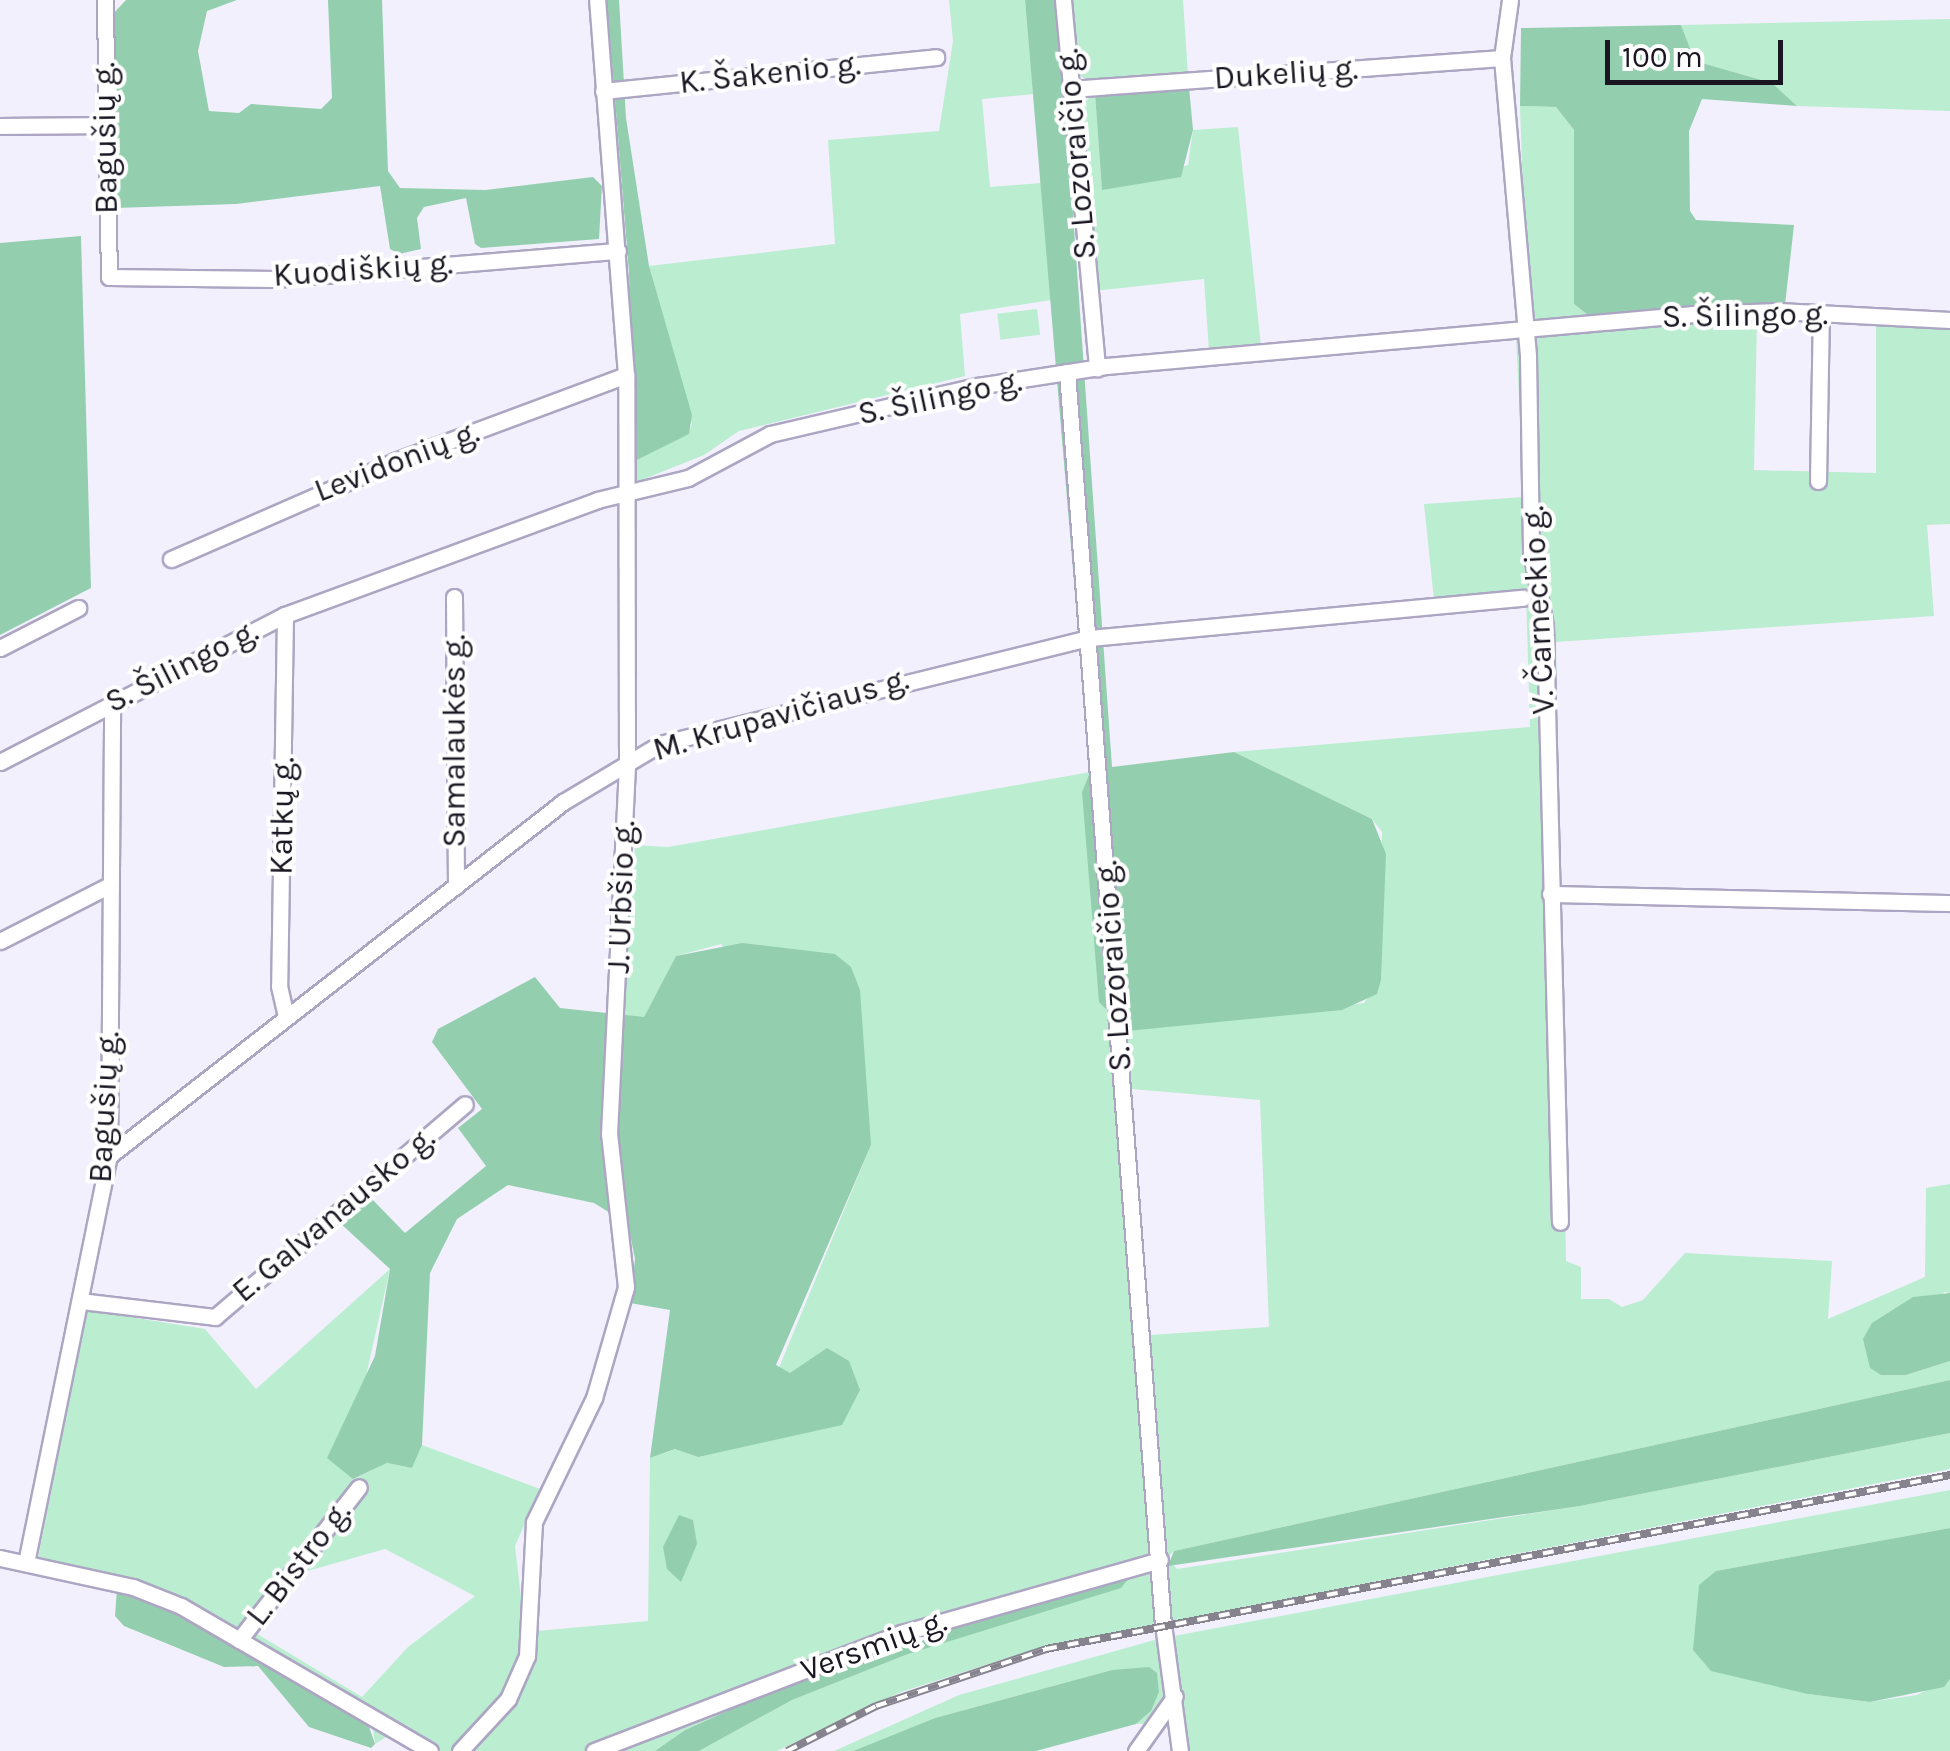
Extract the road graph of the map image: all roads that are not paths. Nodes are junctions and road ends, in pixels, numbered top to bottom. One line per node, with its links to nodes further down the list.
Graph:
1 (105, 0): 9 (street, Bagušių g.)
2 (597, 0): 8 (street, J. Urbšio g.)
3 (1063, 0): 7 (street, S. Lozoraičio g.)
4 (1510, 0): 6 (street, V. Čarneckio g.)
5 (936, 58): 8 (street, K. Šakenio g.)
6 (1502, 58): 7 (street, Dukelių g.); 15 (street, V. Čarneckio g.)
7 (1070, 90): 16 (street, S. Lozoraičio g.)
8 (604, 91): 11 (street, J. Urbšio g.)
9 (105, 125): 10 (street); 12 (street, Bagušių g.)
10 (0, 126)
11 (618, 251): 12 (street, Kuodiškių g.); 18 (street, J. Urbšio g.)
12 (109, 276)
13 (1821, 313): 14 (street, S. Šilingo g.); 15 (street, S. Šilingo g.); 19 (street)
14 (1950, 320)
15 (1524, 328): 16 (street, S. Šilingo g.); 33 (street, V. Čarneckio g.)
16 (1096, 368): 17 (street, S. Šilingo g.)
17 (1067, 372): 20 (street, S. Šilingo g.); 26 (street, S. Lozoraičio g.)
18 (626, 376): 20 (street, J. Urbšio g.); 21 (street, Levidonių g.)
19 (1818, 481)
20 (627, 491): 25 (street, S. Šilingo g.); 30 (street, J. Urbšio g.)
21 (171, 558)
22 (454, 597): 32 (street, Samalaukės g.)
23 (1523, 598): 26 (street, M. Krupavičiaus g.)
24 (78, 608): 27 (street)
25 (285, 614): 28 (street, S. Šilingo g.); 36 (street, Katkų g.)
26 (1089, 638): 30 (street, M. Krupavičiaus g.); 43 (street, S. Lozoraičio g.)
27 (0, 648)
28 (112, 703): 29 (street, S. Šilingo g.); 31 (street, Bagušių g.)
29 (0, 762)
30 (627, 764): 32 (street, M. Krupavičiaus g.); 48 (street, J. Urbšio g.)
31 (110, 885): 35 (street); 38 (street, Bagušių g.)
32 (456, 886): 36 (street, M. Krupavičiaus g.)
33 (1550, 894): 34 (street); 39 (street, V. Čarneckio g.)
34 (1950, 903)
35 (0, 941)
36 (286, 1016): 38 (street, M. Krupavičiaus g.)
37 (465, 1104): 40 (street, E. Galvanausko g.)
38 (108, 1156): 40 (street, Bagušių g.)
39 (1560, 1222)
40 (81, 1301): 44 (street, Bagušių g.)
41 (358, 1486): 45 (street, L. Bistro g.)
42 (0, 1558): 44 (street)
43 (1160, 1560): 46 (street, S. Lozoraičio g.); 49 (street, Versmių g.)
44 (26, 1563): 45 (street)
45 (239, 1640): 47 (street)
46 (1175, 1696): 50 (street); 51 (street, S. Lozoraičio g.)
47 (430, 1751)
48 (460, 1751)
49 (594, 1751)
50 (1136, 1751)
51 (1180, 1751)

